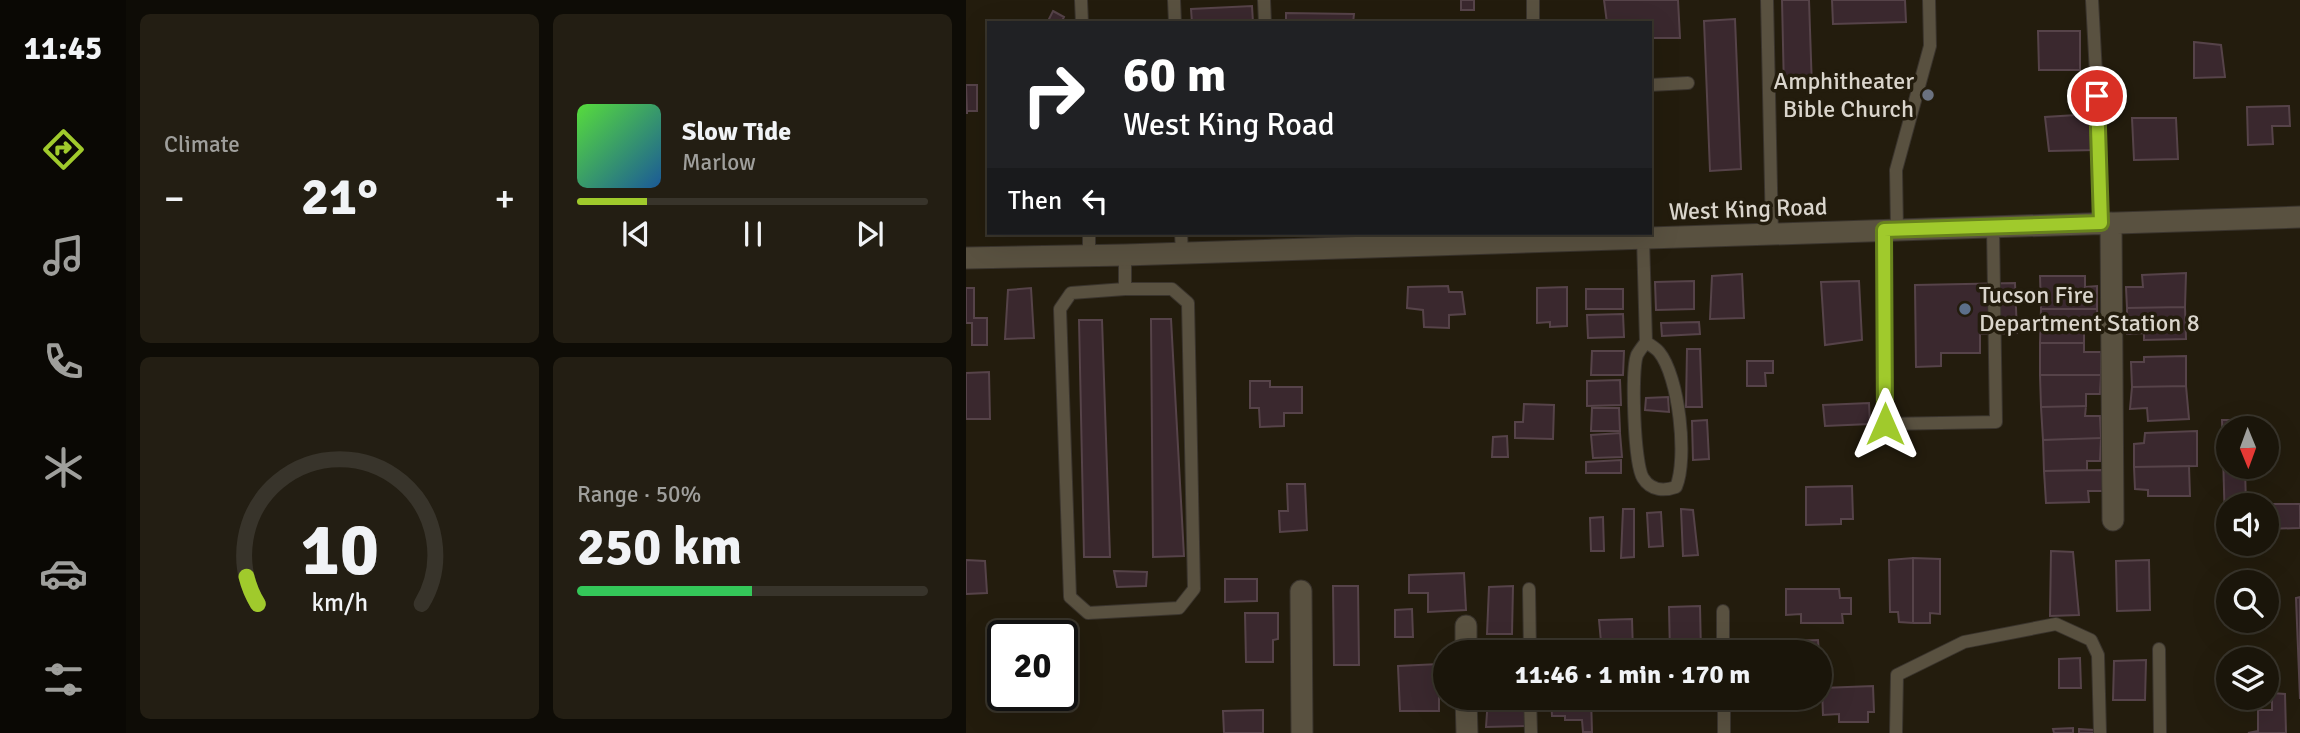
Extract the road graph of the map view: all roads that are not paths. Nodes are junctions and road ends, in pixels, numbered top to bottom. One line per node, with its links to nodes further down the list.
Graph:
1 (1081, 0): 8 (lane)
2 (1174, 0): 9 (lane)
3 (1264, 0): 10 (lane)
4 (1533, 0): 11 (lane)
5 (1767, 0): 18 (lane)
6 (1929, 0): 17 (lane)
7 (2092, 0): 15 (lane)
8 (1082, 21)
9 (1175, 21)
10 (1265, 21)
11 (1534, 21)
12 (1688, 83): 13 (lane)
13 (1652, 85)
14 (2300, 217): 15 (street, West King Road)
15 (2106, 223): 16 (street, West King Road); 30 (street)
16 (1993, 227): 17 (street, West King Road); 17 (lane)
17 (1890, 230): 18 (street, West King Road)
18 (1772, 234): 22 (street, West King Road)
19 (1089, 235): 25 (lane)
20 (1620, 236): 21 (street, West King Road); 22 (street, West King Road)
21 (1540, 237): 23 (street, West King Road)
22 (1643, 238): 29 (lane)
23 (1279, 242): 24 (street, West King Road)
24 (1182, 243): 26 (street, West King Road)
25 (1089, 256): 26 (street, West King Road); 27 (street, West King Road)
26 (1125, 256): 28 (lane)
27 (966, 258)
28 (1125, 289): 28 (lane)
29 (1646, 342): 29 (lane)
30 (2113, 520)
31 (1529, 589): 36 (lane)
32 (1301, 591): 42 (street)
33 (1723, 611): 37 (lane)
34 (1466, 626): 35 (street)
35 (1466, 640)
36 (1530, 640)
37 (1723, 640)
38 (2159, 649): 48 (lane)
39 (1466, 710): 43 (street)
40 (1531, 710): 44 (lane)
41 (1724, 710): 45 (lane)
42 (1303, 733)
43 (1467, 733)
44 (1531, 733)
45 (1724, 733)
46 (1896, 733): 47 (lane)
47 (2100, 733)
48 (2160, 733)

